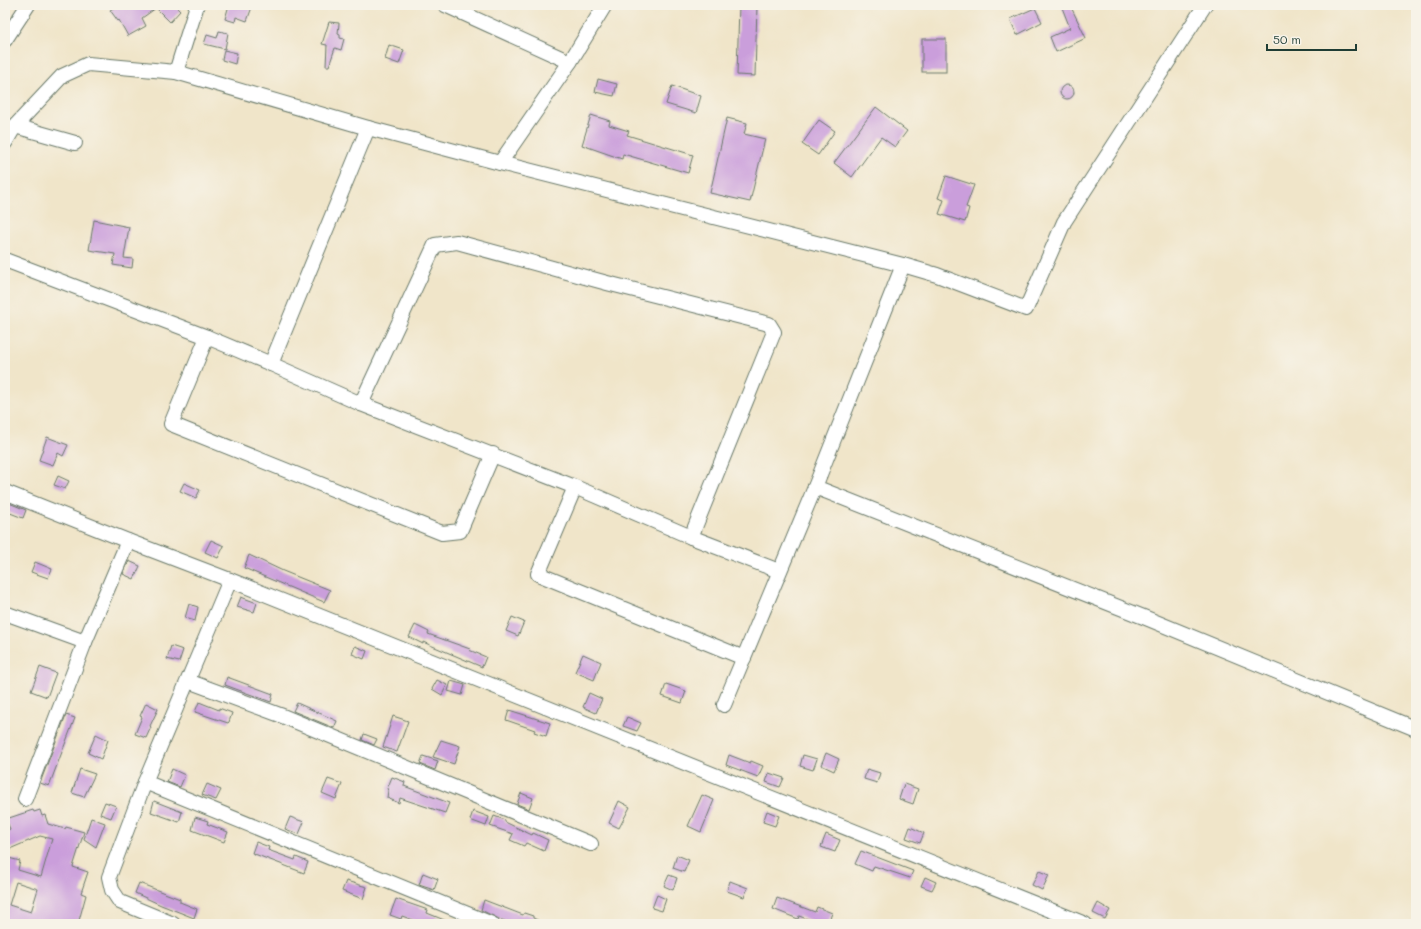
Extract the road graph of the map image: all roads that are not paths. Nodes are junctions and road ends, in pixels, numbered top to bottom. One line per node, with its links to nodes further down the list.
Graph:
1 (28, 5): 6 (street)
2 (197, 5): 8 (street)
3 (445, 5): 7 (street)
4 (605, 5): 7 (street)
5 (1205, 5): 15 (street)
6 (5, 40)
7 (570, 62): 13 (street)
8 (176, 72): 9 (street); 10 (street)
9 (15, 126): 11 (street); 12 (street)
10 (368, 128): 13 (street); 17 (street)
11 (5, 143)
12 (74, 143)
13 (500, 163): 15 (street)
14 (5, 260): 16 (street)
15 (903, 265): 21 (street)
16 (206, 337): 17 (street); 19 (street)
17 (271, 364): 18 (street)
18 (361, 404): 19 (street); 23 (street)
19 (493, 454): 20 (street)
20 (575, 487): 23 (street); 29 (street)
21 (815, 487): 25 (street); 32 (street)
22 (5, 492): 24 (street)
23 (691, 537): 25 (street)
24 (128, 541): 26 (street); 28 (street)
25 (779, 571): 29 (street)
26 (230, 580): 30 (street); 39 (street)
27 (5, 613): 28 (street)
28 (85, 642): 34 (street)
29 (744, 658): 31 (street)
30 (188, 682): 33 (street); 35 (street)
31 (724, 705)
32 (1416, 728)
33 (145, 782): 36 (street); 37 (street)
34 (25, 799)
35 (591, 844)
36 (462, 919): 38 (street)
37 (173, 924)
38 (492, 924)
39 (1085, 924)

